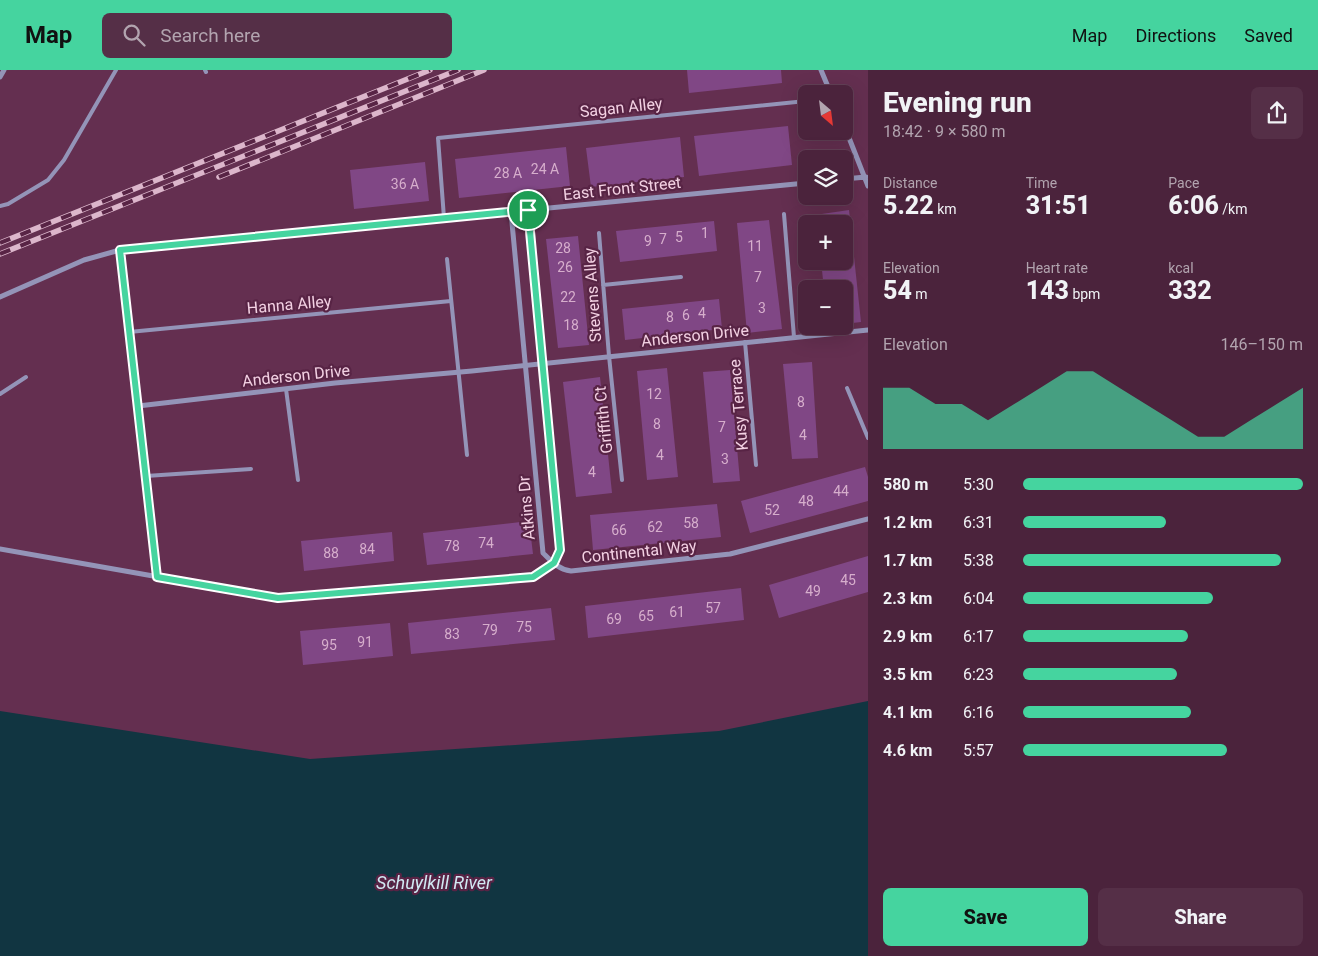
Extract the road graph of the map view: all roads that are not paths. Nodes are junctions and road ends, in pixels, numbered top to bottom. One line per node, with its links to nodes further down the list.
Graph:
1 (4, 70): 4 (street)
2 (116, 70): 12 (lane)
3 (821, 70): 5 (street)
4 (0, 77)
5 (827, 85)
6 (798, 102): 16 (lane, Sagan Alley)
7 (850, 140): 8 (street)
8 (866, 177): 9 (street); 11 (street)
9 (853, 178)
10 (798, 184): 13 (street, East Front Street)
11 (868, 186)
12 (0, 206)
13 (528, 210): 14 (street, East Front Street); 29 (street, Atkins Dr)
14 (511, 212): 16 (street, East Front Street); 30 (street, Atkins Dr)
15 (784, 214): 26 (lane)
16 (444, 218): 18 (street, East Front Street)
17 (599, 233): 21 (lane, Stevens Alley)
18 (120, 250): 22 (street, East Front Street); 25 (street)
19 (447, 259): 23 (lane)
20 (681, 277): 21 (lane)
21 (603, 285): 28 (lane, Stevens Alley)
22 (0, 297)
23 (450, 301): 25 (lane, Hanna Alley); 31 (lane)
24 (868, 330): 26 (street, Anderson Drive)
25 (129, 332): 36 (street)
26 (794, 337): 27 (street, Anderson Drive)
27 (745, 342): 28 (street, Anderson Drive); 39 (lane, Kusy Terrace)
28 (609, 356): 29 (street, Anderson Drive); 43 (lane, Griffith Ct)
29 (542, 364): 30 (street, Anderson Drive); 46 (street, Atkins Dr)
30 (525, 365): 31 (street, Anderson Drive); 46 (street, Atkins Dr)
31 (457, 372): 34 (street, Anderson Drive); 38 (lane)
32 (26, 376): 35 (lane)
33 (847, 388): 37 (lane)
34 (286, 389): 36 (street, Anderson Drive); 42 (lane)
35 (0, 394)
36 (138, 406): 41 (street)
37 (868, 438)
38 (467, 455)
39 (756, 465)
40 (251, 469): 41 (lane)
41 (146, 476): 47 (street)
42 (298, 480)
43 (622, 480)
44 (868, 519): 46 (street, Continental Way)
45 (0, 549): 47 (street)
46 (554, 563): 47 (street)
47 (157, 577)

